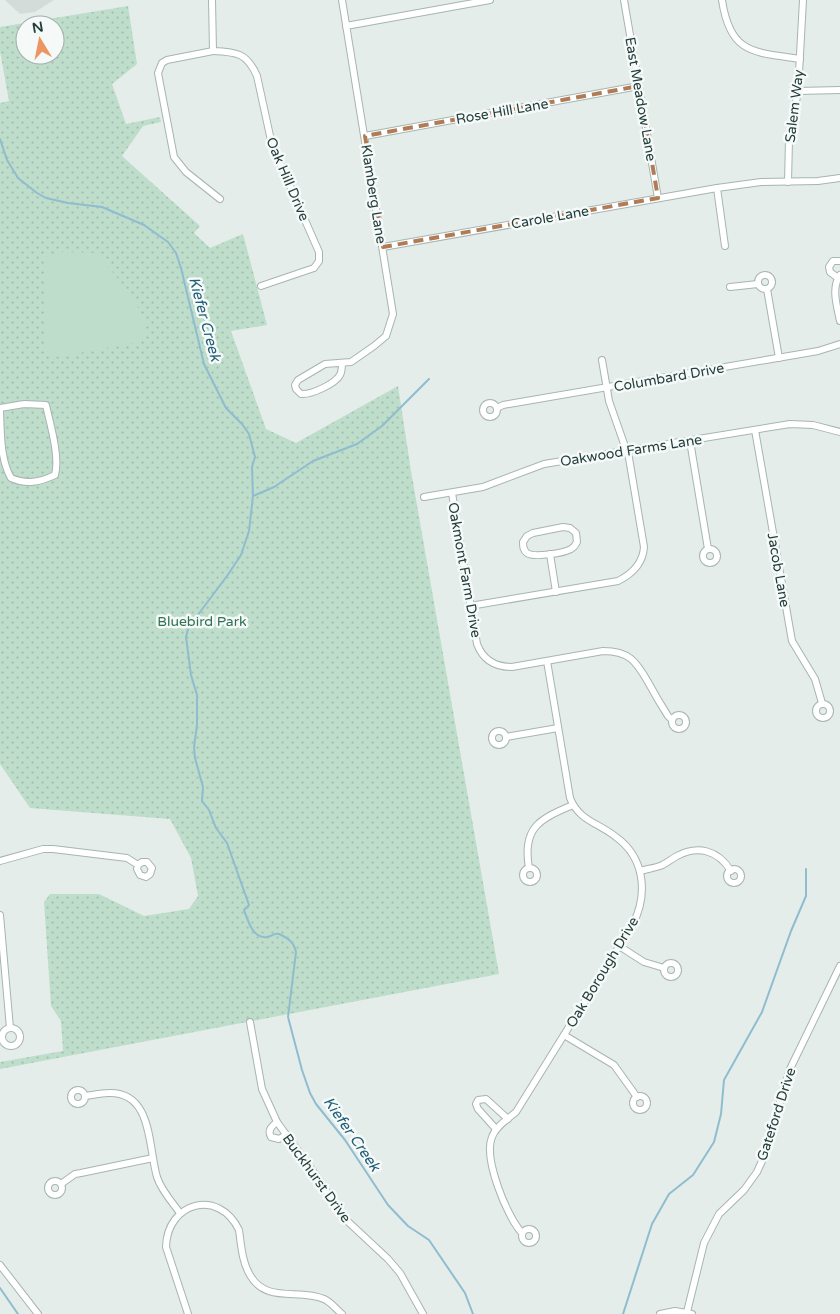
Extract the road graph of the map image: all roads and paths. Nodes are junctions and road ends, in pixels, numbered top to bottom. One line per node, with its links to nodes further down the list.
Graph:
1 (212, 0): 8 (street)
2 (342, 0): 7 (street, Klamberg Lane)
3 (490, 0): 7 (street)
4 (624, 0): 10 (street, East Meadow Lane)
5 (722, 0): 9 (street)
6 (802, 0): 9 (street, Salem Way)
7 (346, 26): 13 (street, Klamberg Lane)
8 (213, 51): 18 (street); 24 (street, Oak Hill Drive)
9 (800, 59): 12 (street, Salem Way)
10 (639, 86): 13 (street, Rose Hill Lane); 17 (street, East Meadow Lane)
11 (840, 90): 12 (street)
12 (798, 91): 15 (street, Salem Way)
13 (364, 136): 20 (street, Klamberg Lane)
14 (840, 178): 15 (street, Carole Lane)
15 (788, 182): 16 (street, Carole Lane)
16 (717, 188): 17 (street, Carole Lane); 19 (street)
17 (658, 198): 20 (street, Carole Lane)
18 (220, 199)
19 (725, 246)
20 (383, 247): 31 (street, Klamberg Lane)
21 (840, 261): 22 (street)
22 (839, 276): 27 (street)
23 (758, 284): 25 (street); 26 (street); 26 (street)
24 (261, 286)
25 (730, 287)
26 (767, 289): 29 (street)
27 (840, 321)
28 (840, 344): 29 (street, Columbard Drive)
29 (779, 358): 32 (street, Columbard Drive)
30 (602, 360): 32 (street)
31 (342, 363): 31 (street, Klamberg Lane)
32 (606, 387): 33 (street, Columbard Drive); 38 (street)
33 (497, 408)
34 (0, 409): 34 (street)
35 (755, 430): 36 (street, Oakwood Farms Lane); 37 (street, Oakwood Farms Lane); 46 (street, Jacob Lane)
36 (840, 432)
37 (690, 441): 38 (street, Oakwood Farms Lane); 41 (street)
38 (627, 451): 39 (street, Oakwood Farms Lane); 43 (street)
39 (452, 493): 40 (street, Oakwood Farms Lane); 44 (street, Oakmont Farm Drive)
40 (424, 497)
41 (708, 549)
42 (550, 554): 42 (street); 43 (street)
43 (556, 592): 44 (street)
44 (470, 606): 45 (street, Oakmont Farm Drive)
45 (547, 661): 47 (street, Oakmont Farm Drive); 48 (street)
46 (822, 704)
47 (672, 720)
48 (558, 728): 49 (street); 50 (street)
49 (506, 737)
50 (572, 805): 53 (street); 54 (street, Oak Borough Drive)
51 (0, 861): 52 (street)
52 (138, 865): 52 (street)
53 (529, 868)
54 (640, 871): 55 (street); 58 (street, Oak Borough Drive)
55 (731, 871)
56 (0, 915): 57 (street)
57 (1, 933): 62 (street)
58 (619, 946): 60 (street); 63 (street, Oak Borough Drive)
59 (840, 966): 75 (street, Gateford Drive)
60 (664, 968)
61 (250, 1022): 67 (street, Buckhurst Drive)
62 (10, 1028)
63 (564, 1035): 65 (street); 66 (street, Oak Borough Drive)
64 (85, 1096): 70 (street)
65 (637, 1097)
66 (508, 1119): 68 (street, Oak Borough Drive); 68 (street)
67 (277, 1122): 69 (street, Buckhurst Drive); 69 (street)
68 (496, 1129): 73 (street)
69 (286, 1135): 79 (street, Buckhurst Drive)
70 (153, 1158): 71 (street); 72 (street)
71 (61, 1184)
72 (180, 1213): 77 (street); 78 (street)
73 (522, 1233)
74 (0, 1265): 76 (street)
75 (690, 1313): 80 (street)
76 (38, 1314)
77 (188, 1314)
78 (342, 1314)
79 (422, 1314)
80 (660, 1314)

